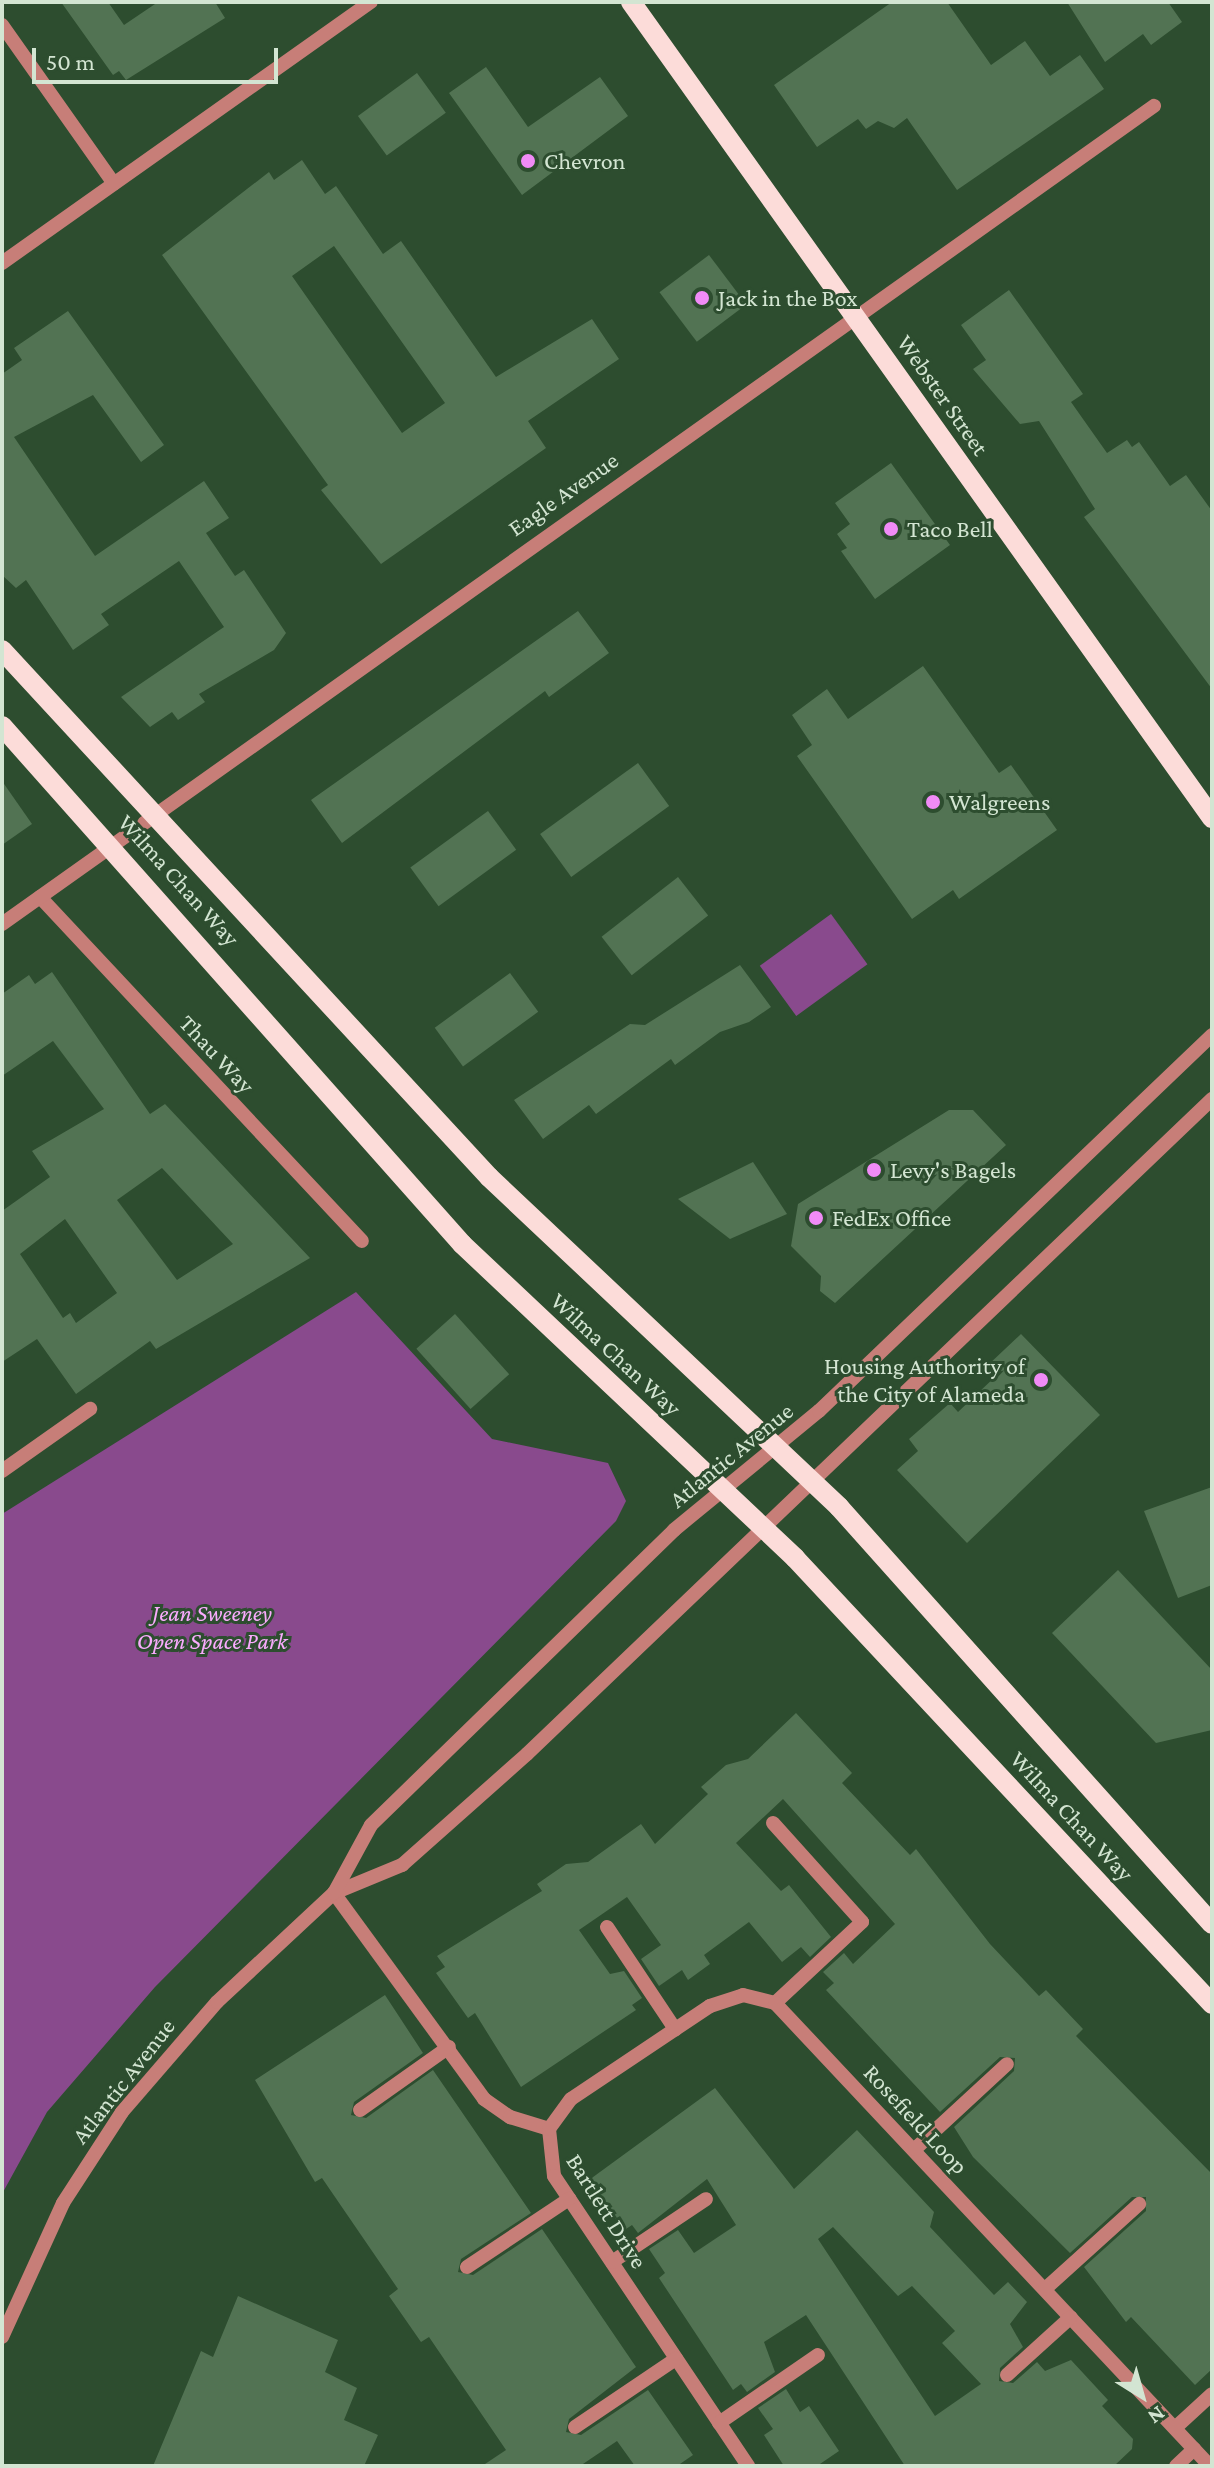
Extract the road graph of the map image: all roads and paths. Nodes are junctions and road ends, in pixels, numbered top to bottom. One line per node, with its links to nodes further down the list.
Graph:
1 (371, 2): 5 (street)
2 (631, 2): 7 (main road, Webster Street)
3 (2, 25): 5 (street)
4 (1154, 106): 7 (street, Eagle Avenue)
5 (114, 184): 6 (street)
6 (2, 263)
7 (854, 315): 10 (street, Eagle Avenue); 11 (main road, Webster Street)
8 (2, 650): 10 (main road, Wilma Chan Way)
9 (2, 726): 12 (main road, Wilma Chan Way)
10 (156, 814): 12 (street, Eagle Avenue); 19 (main road, Wilma Chan Way)
11 (1212, 818)
12 (113, 845): 13 (street, Eagle Avenue); 22 (main road, Wilma Chan Way)
13 (40, 897): 14 (street, Eagle Avenue); 17 (street, Thau Way)
14 (2, 924)
15 (1212, 1035): 19 (street, Atlantic Avenue)
16 (1212, 1099): 21 (street, Atlantic Avenue)
17 (362, 1241)
18 (90, 1409): 20 (street)
19 (776, 1447): 21 (main road, Wilma Chan Way); 22 (street, Atlantic Avenue)
20 (2, 1471)
21 (811, 1481): 23 (street, Atlantic Avenue); 26 (main road, Wilma Chan Way)
22 (723, 1490): 23 (main road, Wilma Chan Way); 25 (street, Atlantic Avenue)
23 (763, 1527): 25 (street, Atlantic Avenue); 29 (main road, Wilma Chan Way)
24 (773, 1823): 28 (street)
25 (334, 1893): 31 (street, Bartlett Drive); 43 (street, Atlantic Avenue)
26 (1212, 1924)
27 (607, 1927): 30 (street)
28 (775, 2003): 30 (street); 35 (street, Rosefield Loop)
29 (1212, 2004)
30 (675, 2029): 34 (street)
31 (449, 2047): 33 (street); 34 (street, Bartlett Drive)
32 (1007, 2064): 35 (street)
33 (360, 2110)
34 (549, 2129): 36 (street, Bartlett Drive)
35 (915, 2149): 41 (street, Rosefield Loop)
36 (569, 2199): 39 (street, Bartlett Drive); 40 (street)
37 (706, 2199): 39 (street)
38 (1139, 2204): 41 (street)
39 (612, 2262): 45 (street, Bartlett Drive)
40 (467, 2267)
41 (1045, 2289): 42 (street, Rosefield Loop)
42 (1071, 2317): 46 (street); 50 (street, Rosefield Loop)
43 (2, 2337)
44 (818, 2355): 48 (street)
45 (676, 2359): 48 (street, Bartlett Drive); 49 (street)
46 (1007, 2375)
47 (1212, 2394): 50 (street)
48 (719, 2423): 52 (street, Bartlett Drive)
49 (575, 2427)
50 (1175, 2428): 51 (street, Rosefield Loop)
51 (1194, 2449): 53 (street); 54 (street, Rosefield Loop)
52 (748, 2466)
53 (1176, 2466)
54 (1210, 2466)

